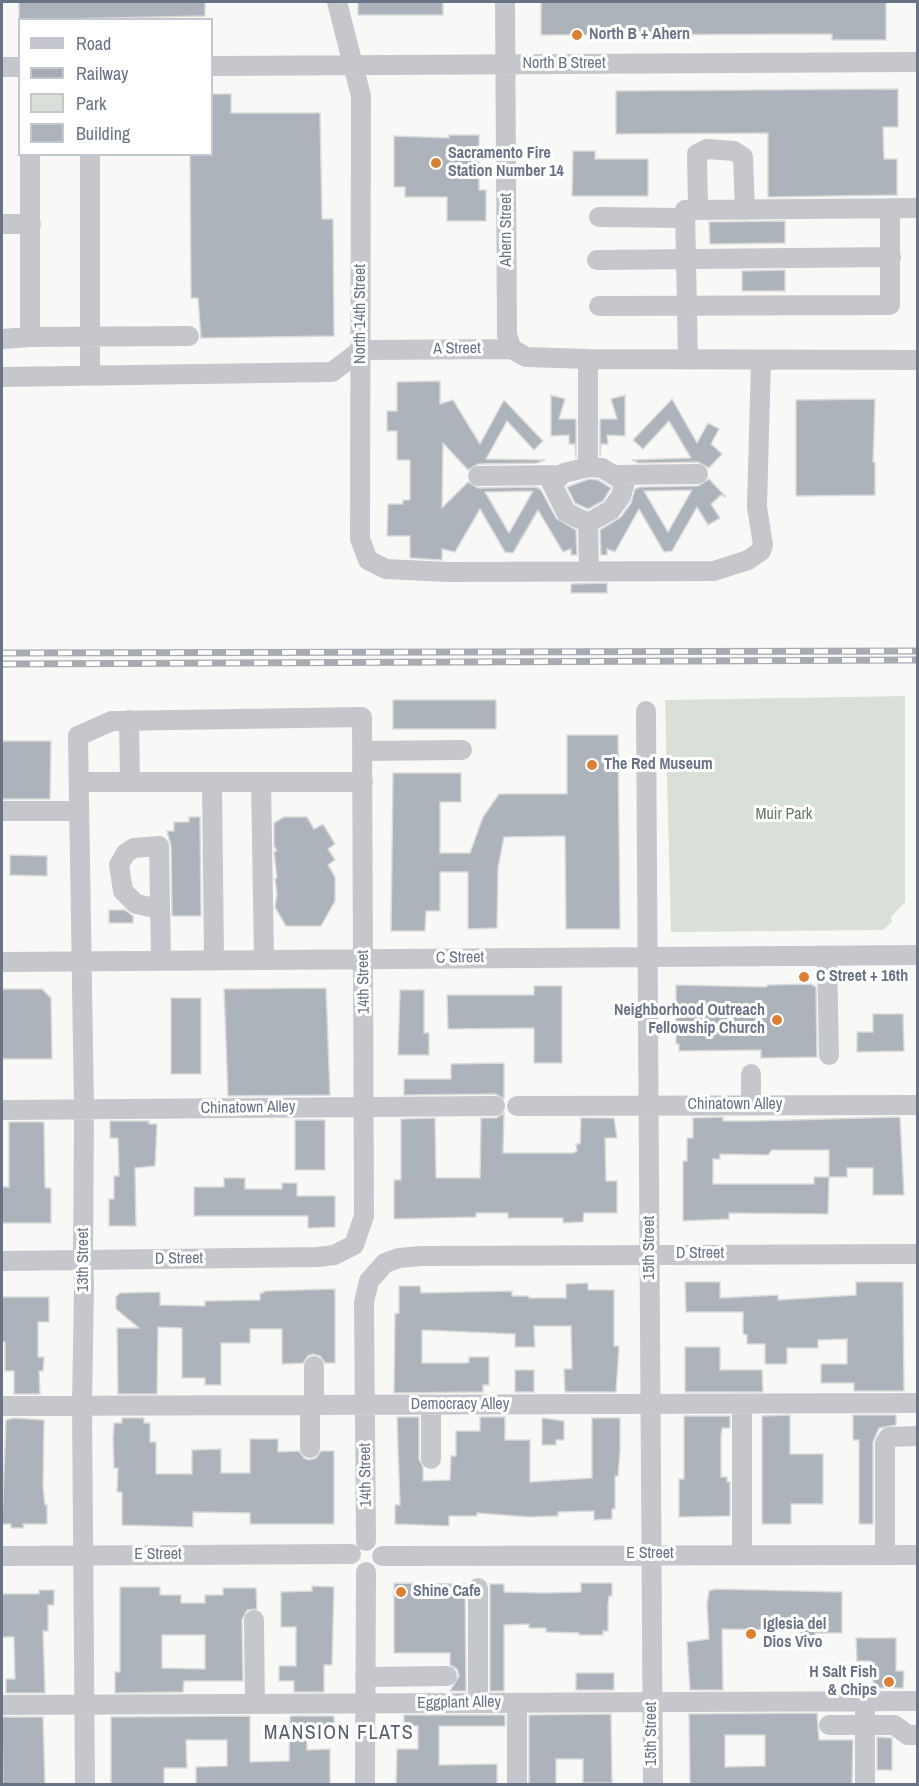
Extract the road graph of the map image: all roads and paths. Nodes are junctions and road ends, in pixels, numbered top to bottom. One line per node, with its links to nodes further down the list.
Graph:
1 (337, 2): 6 (street, North 14th Street)
2 (505, 2): 4 (street, Ahern Street)
3 (918, 62): 4 (street, North B Street)
4 (505, 64): 6 (street, North B Street); 27 (street, Ahern Street)
5 (213, 66): 6 (street, North B Street)
6 (355, 66): 28 (street, North 14th Street)
7 (2, 67): 8 (street)
8 (18, 67)
9 (30, 156): 17 (street)
10 (90, 156): 23 (street)
11 (890, 208): 12 (street); 13 (street); 18 (street)
12 (918, 208)
13 (745, 210): 14 (street); 14 (street)
14 (692, 214): 15 (street); 19 (street)
15 (599, 217)
16 (2, 224): 17 (street)
17 (30, 224): 25 (street)
18 (891, 257): 19 (street); 22 (street)
19 (686, 259): 20 (street); 22 (street)
20 (597, 260)
21 (599, 306): 22 (street)
22 (686, 306): 30 (street)
23 (90, 336): 24 (street); 25 (street); 33 (street)
24 (189, 336)
25 (30, 337): 26 (street)
26 (2, 339)
27 (512, 349): 28 (street, A Street); 29 (street, A Street)
28 (361, 350): 33 (street); 41 (street, North 14th Street)
29 (588, 359): 30 (street, A Street); 35 (street)
30 (688, 360): 31 (street, A Street)
31 (761, 360): 32 (street, A Street); 41 (street)
32 (918, 360)
33 (90, 375): 34 (street)
34 (2, 377)
35 (588, 467): 37 (street); 38 (street)
36 (698, 474): 38 (street)
37 (562, 475): 39 (street); 40 (street)
38 (615, 475): 40 (street)
39 (478, 476)
40 (588, 524): 41 (street)
41 (589, 571)
42 (646, 711): 56 (street, 15th Street)
43 (129, 720): 45 (street, 14th Street); 46 (street, 13th Street); 47 (street)
44 (462, 750): 45 (street)
45 (363, 751): 50 (street, 14th Street)
46 (79, 782): 47 (street); 52 (street, 13th Street)
47 (130, 782): 48 (street)
48 (213, 782): 49 (street); 60 (street)
49 (261, 782): 50 (street); 57 (street)
50 (363, 782): 58 (street, 14th Street)
51 (2, 811): 52 (street)
52 (79, 811): 61 (street, 13th Street)
53 (160, 909): 59 (street)
54 (918, 955): 55 (street, C Street)
55 (827, 956): 56 (street, C Street); 63 (street)
56 (647, 957): 58 (street, C Street); 65 (street, 15th Street)
57 (264, 959): 58 (street, C Street); 60 (street, C Street)
58 (364, 959): 70 (street, 14th Street)
59 (161, 960): 60 (street, C Street); 61 (street, C Street)
60 (214, 960)
61 (82, 961): 62 (street, C Street); 71 (street, 13th Street)
62 (2, 962)
63 (829, 1055)
64 (751, 1074): 66 (street)
65 (648, 1105): 66 (street, Chinatown Alley); 69 (street, Chinatown Alley); 75 (street, 15th Street)
66 (751, 1105): 67 (street, Chinatown Alley)
67 (918, 1105)
68 (495, 1106): 70 (street, Chinatown Alley)
69 (517, 1106)
70 (364, 1107): 71 (street, Chinatown Alley); 73 (street, 14th Street)
71 (84, 1109): 72 (street, Chinatown Alley); 76 (street, 13th Street)
72 (2, 1110)
73 (354, 1245): 76 (street, D Street)
74 (918, 1254): 75 (street, D Street)
75 (650, 1255): 78 (street, D Street); 81 (street, 15th Street)
76 (83, 1260): 77 (street, D Street); 85 (street, 13th Street)
77 (2, 1261)
78 (377, 1268): 87 (street, 14th Street)
79 (314, 1366): 86 (street)
80 (918, 1403): 82 (street, Democracy Alley)
81 (650, 1404): 82 (street, Democracy Alley); 83 (street, Democracy Alley); 93 (street, 15th Street)
82 (742, 1404): 94 (street)
83 (431, 1405): 87 (street, Democracy Alley); 90 (street)
84 (2, 1406): 85 (street, Democracy Alley)
85 (82, 1406): 86 (street, Democracy Alley); 98 (street, 13th Street)
86 (312, 1406): 87 (street, Democracy Alley); 89 (street)
87 (365, 1406): 91 (street, 14th Street)
88 (918, 1436): 95 (street)
89 (310, 1448)
90 (431, 1459)
91 (366, 1540): 92 (street); 99 (street)
92 (351, 1554): 98 (street, E Street); 100 (street)
93 (652, 1554): 94 (street, E Street); 99 (street, E Street); 107 (street, 15th Street)
94 (742, 1554): 95 (street, E Street)
95 (885, 1554): 96 (street, E Street)
96 (918, 1555)
97 (2, 1556): 98 (street, E Street)
98 (84, 1556): 110 (street, 13th Street)
99 (382, 1556): 100 (street)
100 (366, 1572): 104 (street)
101 (478, 1588): 108 (street)
102 (254, 1620): 111 (street)
103 (447, 1676): 104 (street)
104 (365, 1677): 112 (street)
105 (866, 1701): 106 (street, Eggplant Alley); 107 (street, Eggplant Alley); 115 (street)
106 (918, 1701)
107 (652, 1702): 109 (street, Eggplant Alley); 120 (street, 15th Street)
108 (478, 1703): 109 (street, Eggplant Alley); 112 (street, Eggplant Alley)
109 (517, 1703): 119 (street)
110 (85, 1704): 111 (street, Eggplant Alley); 113 (street, Eggplant Alley); 117 (street, 13th Street)
111 (255, 1704): 112 (street, Eggplant Alley)
112 (365, 1704): 118 (street)
113 (2, 1705)
114 (829, 1725): 115 (street)
115 (865, 1725): 116 (street); 121 (street)
116 (918, 1735)
117 (86, 1785)
118 (365, 1785)
119 (517, 1785)
120 (653, 1785)
121 (865, 1785)

